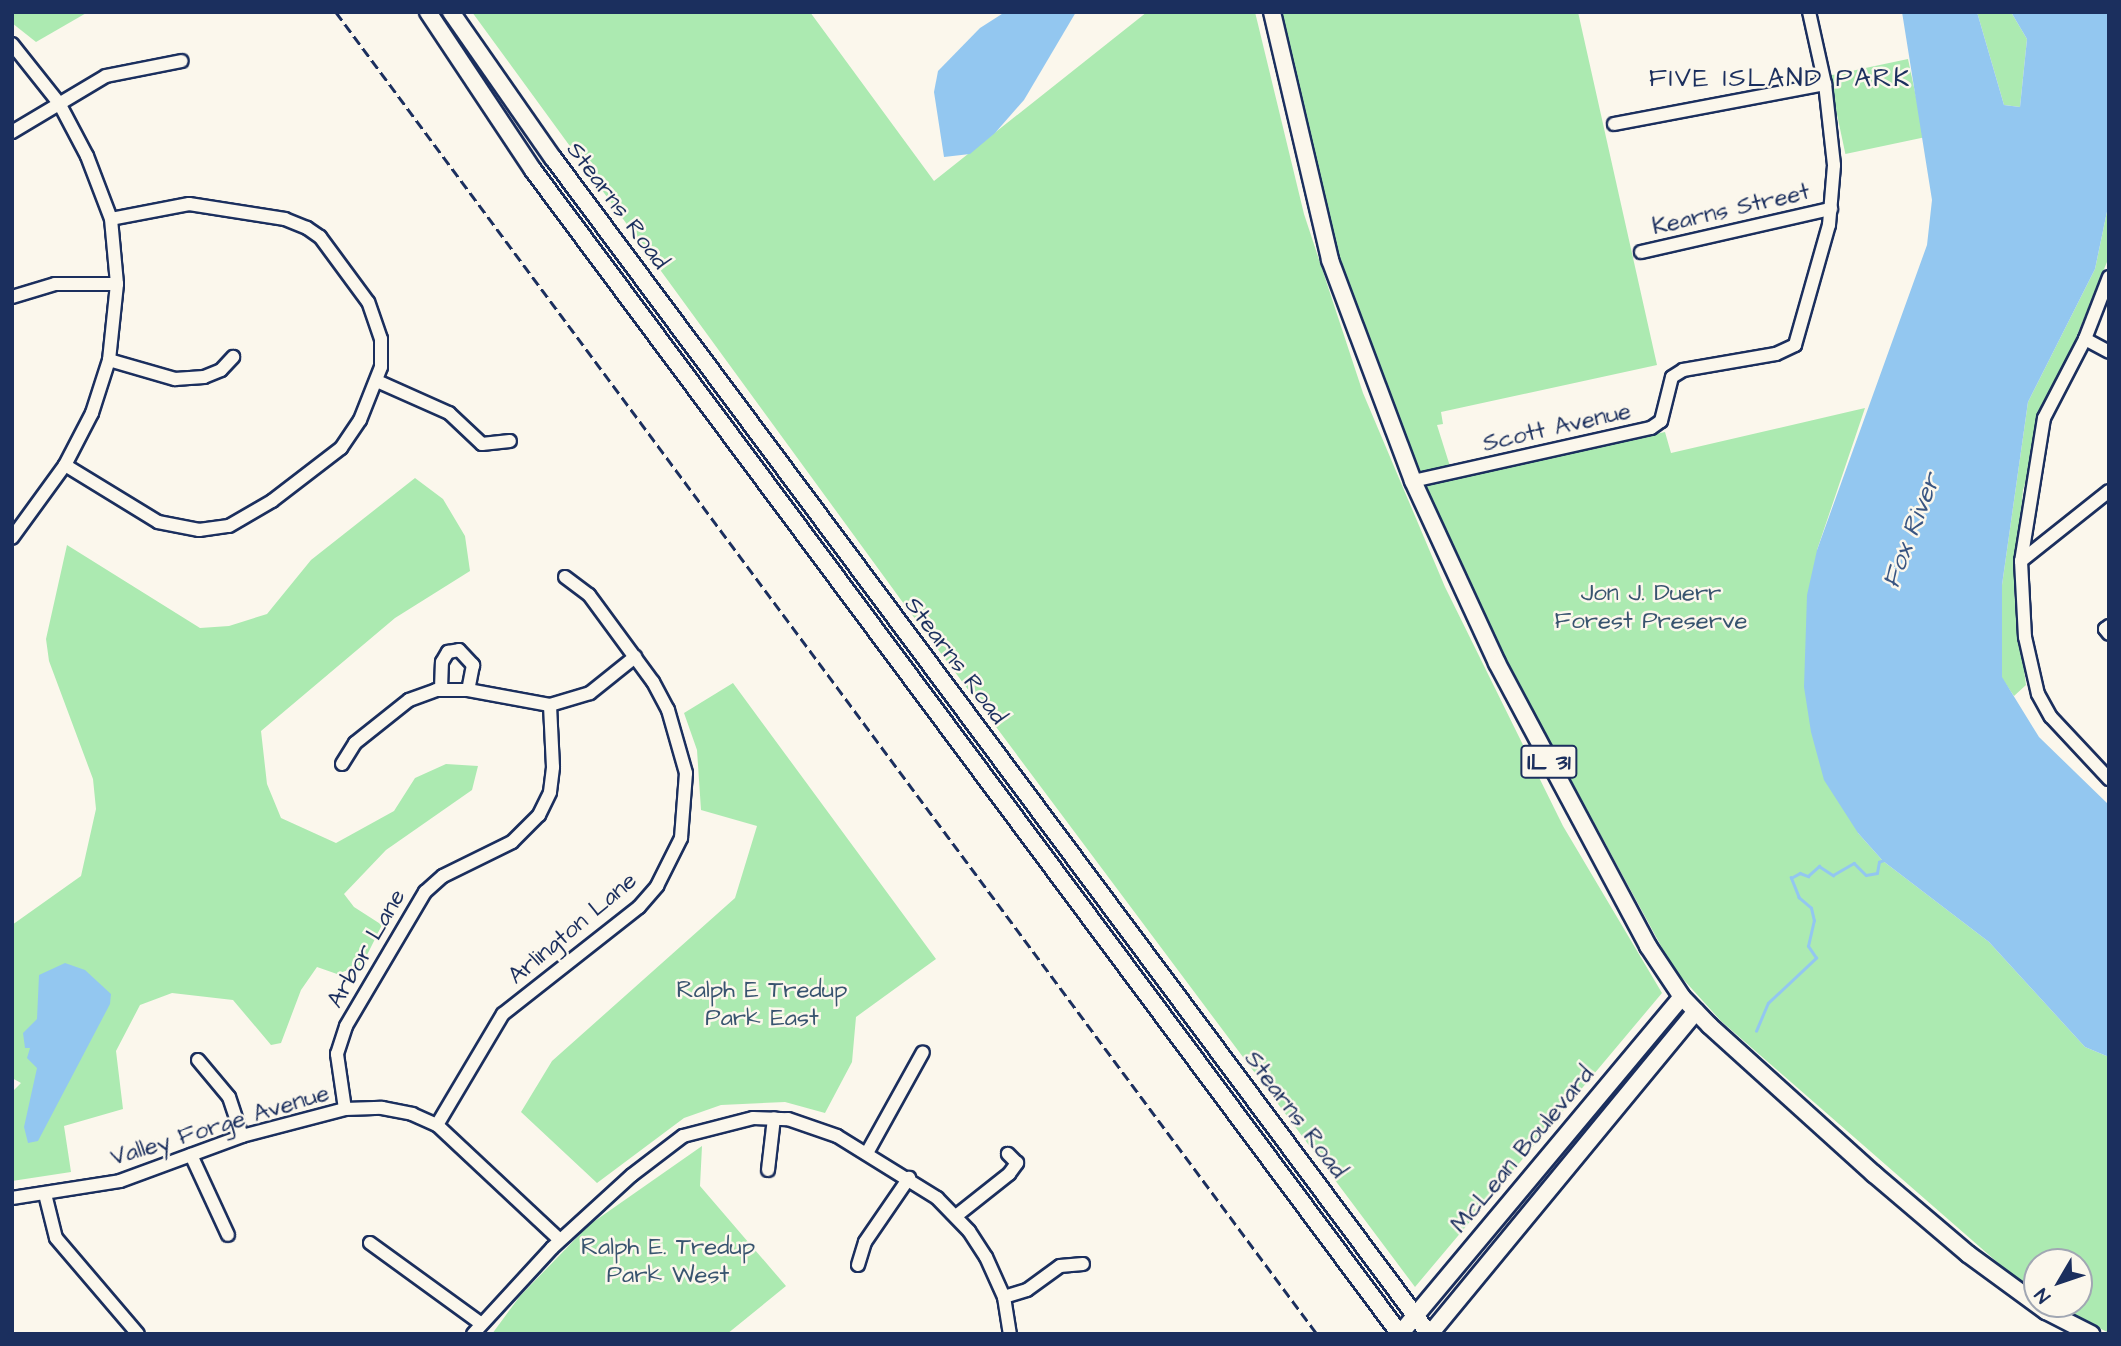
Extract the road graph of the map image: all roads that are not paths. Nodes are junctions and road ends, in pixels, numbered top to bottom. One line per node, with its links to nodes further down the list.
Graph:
1 (428, 12): 62 (main road, Stearns Road)
2 (451, 12): 58 (main road, Stearns Road)
3 (1272, 12): 24 (main road, IL 31)
4 (1809, 12): 7 (street)
5 (12, 44): 8 (street)
6 (182, 61): 8 (street)
7 (1825, 84): 9 (street); 11 (street)
8 (59, 103): 10 (street); 12 (street)
9 (1614, 124)
10 (12, 132)
11 (1831, 209): 13 (street, Kearns Street); 24 (street, Scott Avenue)
12 (111, 219): 15 (street); 21 (street)
13 (1641, 252)
14 (2109, 277): 17 (street)
15 (117, 284): 16 (street); 20 (street)
16 (12, 297)
17 (2085, 339): 18 (street); 28 (street)
18 (2109, 352)
19 (233, 357): 20 (street)
20 (109, 360): 23 (street)
21 (377, 381): 22 (street); 23 (street)
22 (510, 441)
23 (65, 464): 26 (street)
24 (1413, 481): 36 (main road, IL 31)
25 (2109, 491): 28 (street)
26 (18, 518): 27 (street)
27 (12, 538)
28 (2021, 561): 35 (street)
29 (565, 577): 30 (street, Arlington Lane)
30 (635, 656): 33 (street); 42 (street, Arlington Lane)
31 (441, 690): 32 (street); 32 (street); 34 (street)
32 (468, 690): 33 (street)
33 (550, 705): 40 (street, Arbor Lane)
34 (342, 764)
35 (2109, 779)
36 (1682, 997): 37 (main road, IL 31); 58 (main road, McLean Boulevard)
37 (1696, 1011): 63 (main road, McLean Boulevard); 64 (main road, IL 31)
38 (923, 1052): 44 (street)
39 (198, 1060): 43 (street)
40 (345, 1109): 42 (street, Valley Forge Avenue); 43 (street, Valley Forge Avenue)
41 (774, 1118): 44 (street); 47 (street); 53 (street)
42 (437, 1125): 53 (street, Valley Forge Avenue)
43 (242, 1136): 46 (street, Valley Forge Avenue)
44 (867, 1153): 48 (street)
45 (1008, 1154): 51 (street)
46 (191, 1155): 49 (street, Valley Forge Avenue); 52 (street)
47 (768, 1170)
48 (909, 1178): 51 (street); 56 (street)
49 (45, 1194): 50 (street, Valley Forge Avenue); 60 (street)
50 (12, 1198)
51 (957, 1216): 57 (street)
52 (228, 1235)
53 (560, 1240): 59 (street)
54 (370, 1243): 59 (street)
55 (1083, 1264): 57 (street)
56 (858, 1265)
57 (1004, 1297): 61 (street)
58 (1416, 1315): 62 (main road, McLean Boulevard); 63 (main road, Stearns Road)
59 (477, 1328)
60 (138, 1334)
61 (1010, 1334)
62 (1400, 1334)
63 (1429, 1334)
64 (2091, 1334)

